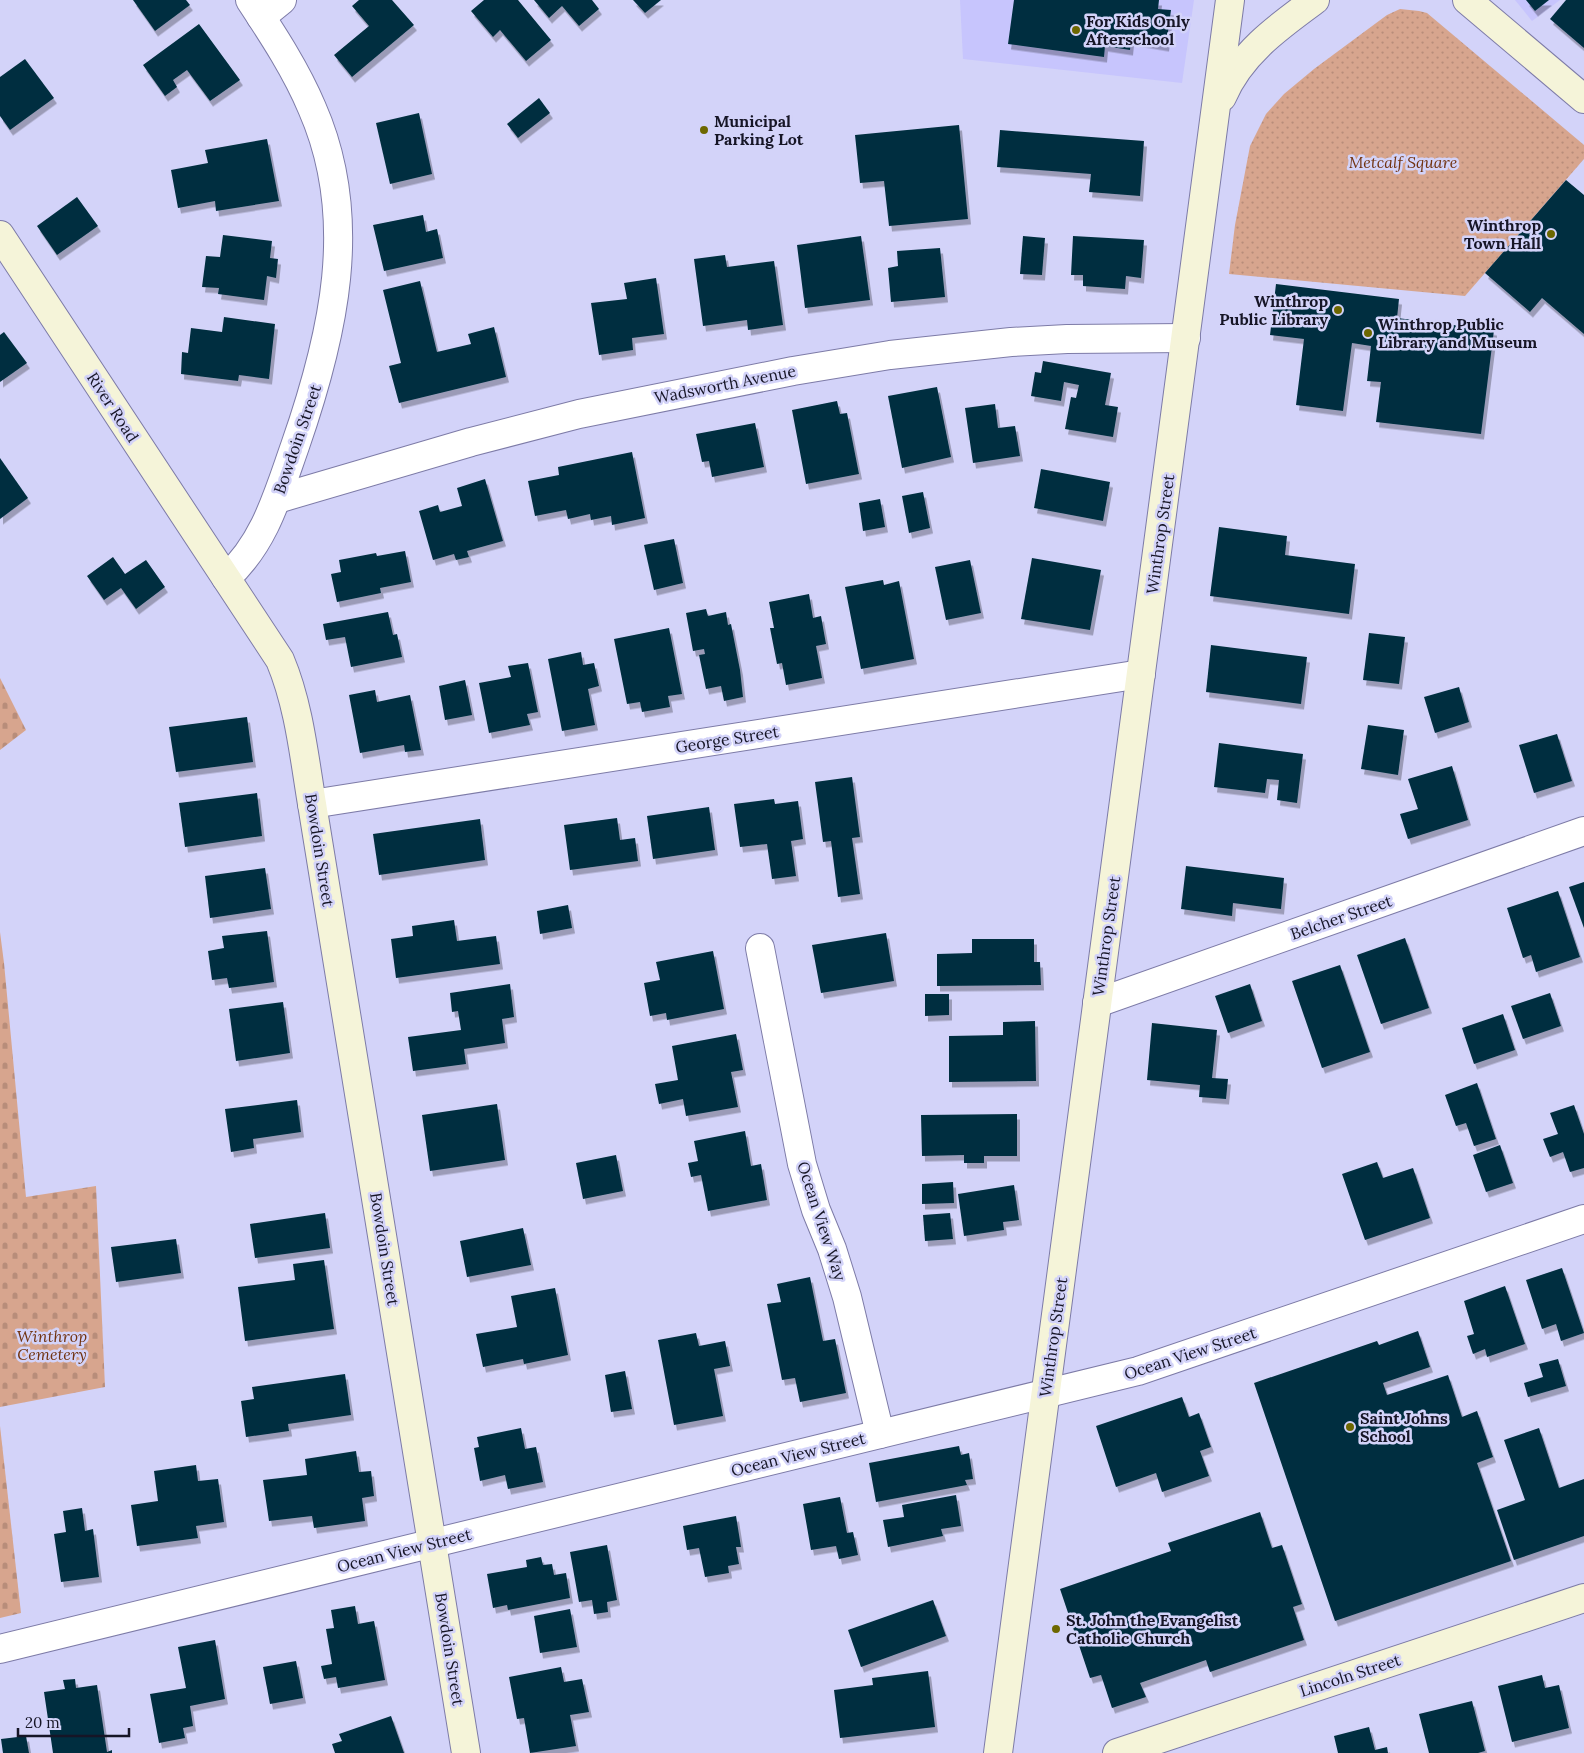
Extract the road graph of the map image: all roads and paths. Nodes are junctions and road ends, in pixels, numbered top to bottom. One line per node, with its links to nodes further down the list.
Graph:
1 (282, 0): 5 (street)
2 (1230, 0): 7 (street)
3 (1314, 0): 7 (street)
4 (1467, 0): 6 (street)
5 (256, 8): 10 (street, Bowdoin Street)
6 (1584, 99)
7 (1215, 118): 9 (street, Winthrop Street)
8 (0, 235): 11 (street, River Road)
9 (1186, 338): 10 (street, Wadsworth Avenue); 12 (street, Winthrop Street)
10 (277, 499): 11 (street, Bowdoin Street)
11 (226, 578): 13 (street, Bowdoin Street)
12 (1141, 674): 13 (street, George Street); 16 (street, Winthrop Street)
13 (312, 804): 20 (street, Bowdoin Street)
14 (1584, 831): 16 (street, Belcher Street)
15 (760, 948): 19 (street, Ocean View Way)
16 (1097, 1003): 18 (street, Winthrop Street)
17 (1584, 1219): 18 (street, Ocean View Street)
18 (1046, 1393): 19 (street, Ocean View Street); 24 (street, Winthrop Street)
19 (880, 1434): 20 (street, Ocean View Street)
20 (433, 1543): 22 (street, Ocean View Street); 23 (street, Bowdoin Street)
21 (1584, 1598): 25 (street, Lincoln Street)
22 (0, 1649)
23 (466, 1753)
24 (998, 1753)
25 (1117, 1753)

